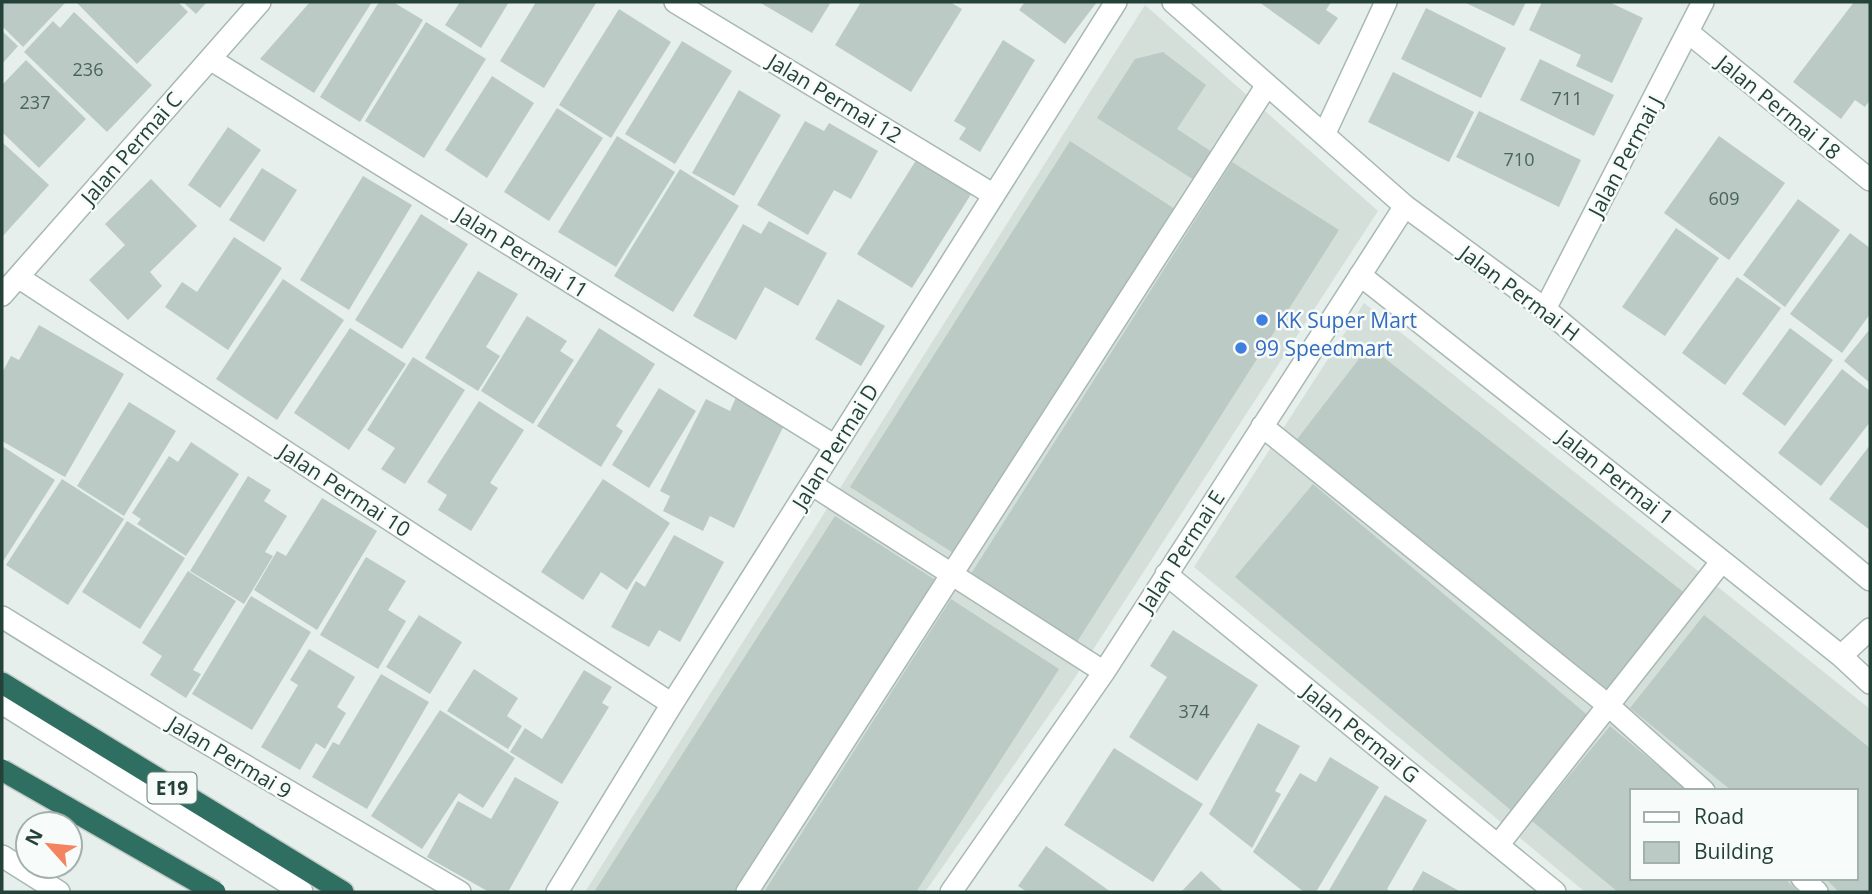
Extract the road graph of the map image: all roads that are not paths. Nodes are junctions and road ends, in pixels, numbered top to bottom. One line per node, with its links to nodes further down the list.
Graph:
1 (260, 2): 8 (street, Jalan Permai C)
2 (675, 2): 12 (street, Jalan Permai 12)
3 (1116, 2): 12 (street, Jalan Permai D)
4 (1173, 2): 9 (street, Jalan Permai H)
5 (1386, 2): 10 (street)
6 (1703, 2): 7 (street, Jalan Permai J)
7 (1689, 33): 11 (street, Jalan Permai 18); 17 (street, Jalan Permai J)
8 (210, 59): 15 (street, Jalan Permai C); 19 (street, Jalan Permai 11)
9 (1267, 85): 10 (street, Jalan Permai H); 22 (street)
10 (1324, 135): 13 (street, Jalan Permai H)
11 (1870, 180)
12 (994, 195): 19 (street, Jalan Permai D)
13 (1405, 206): 14 (street, Jalan Permai E); 17 (street, Jalan Permai H)
14 (1360, 275): 18 (street, Jalan Permai E); 21 (street, Jalan Permai 1)
15 (18, 277): 16 (street, Jalan Permai C); 32 (street, Jalan Permai 10)
16 (2, 295)
17 (1545, 309): 24 (street, Jalan Permai H)
18 (1262, 426): 23 (street, Jalan Permai E); 33 (street)
19 (835, 446): 20 (street, Jalan Permai D)
20 (811, 484): 22 (street); 32 (street, Jalan Permai D)
21 (1722, 561): 27 (street, Jalan Permai 1); 33 (street)
22 (951, 574): 28 (street); 47 (street)
23 (1166, 574): 28 (street, Jalan Permai E); 37 (street, Jalan Permai G)
24 (1870, 580)
25 (2, 617): 45 (street, Jalan Permai 9)
26 (1870, 629): 27 (street)
27 (1841, 656): 29 (street, Jalan Permai 1)
28 (1104, 672): 48 (street, Jalan Permai E)
29 (1870, 682)
30 (2, 683): 44 (highway, E19)
31 (2, 702): 43 (street)
32 (672, 704): 46 (street, Jalan Permai D)
33 (1609, 706): 36 (street); 37 (street)
34 (2, 764): 41 (street)
35 (2, 770): 42 (highway, bridge)
36 (1702, 789)
37 (1499, 844): 49 (street, Jalan Permai G)
38 (2, 856): 40 (street)
39 (1804, 880): 50 (street)
40 (59, 892)
41 (206, 892)
42 (215, 892)
43 (302, 892)
44 (343, 892)
45 (460, 892)
46 (556, 892)
47 (747, 892)
48 (951, 892)
49 (1555, 892)
50 (1817, 892)

